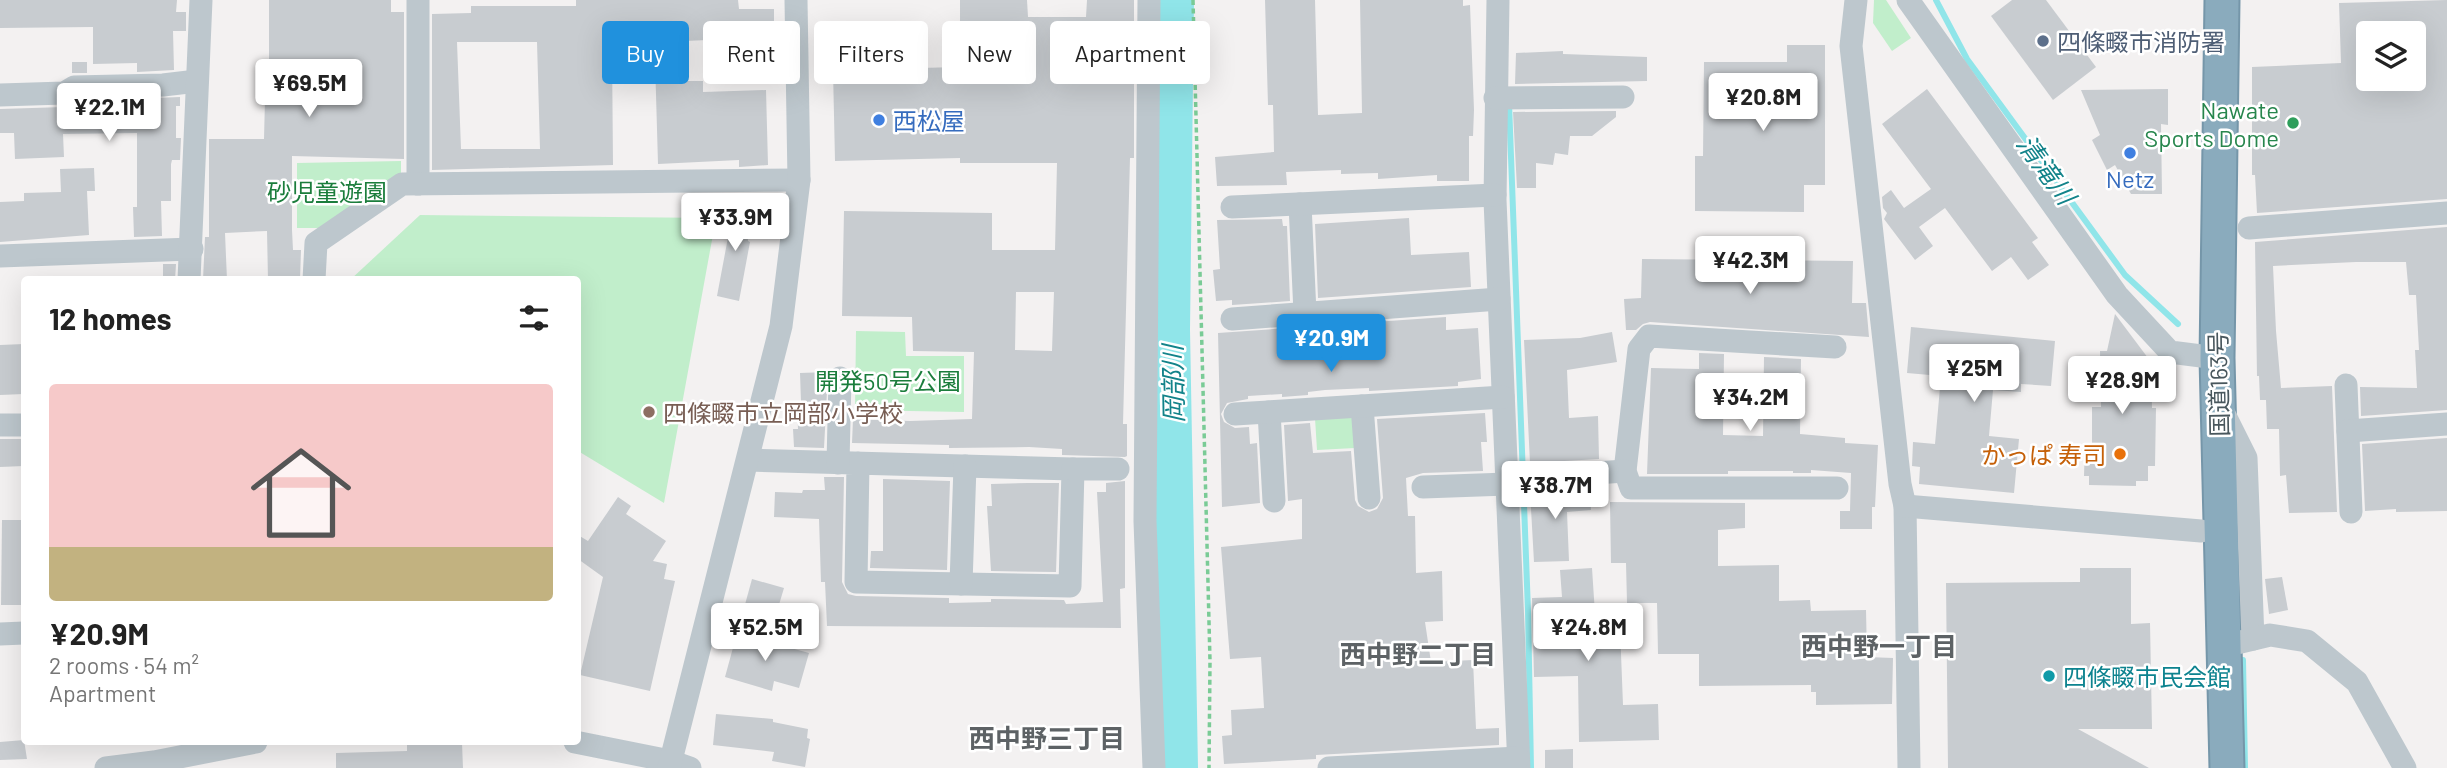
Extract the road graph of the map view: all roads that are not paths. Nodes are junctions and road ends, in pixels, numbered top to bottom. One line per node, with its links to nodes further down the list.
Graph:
1 (201, 0): 10 (street)
2 (418, 0): 15 (street)
3 (796, 0): 14 (street)
4 (1149, 0): 64 (street)
5 (1498, 0): 12 (street)
6 (1856, 0): 51 (street)
7 (1908, 0): 29 (street)
8 (2203, 0): 29 (highway, 国道163号)
9 (2222, 0): 29 (highway, 国道163号)
10 (197, 81): 11 (street); 21 (street)
11 (0, 95)
12 (1505, 97): 13 (street); 16 (street)
13 (1623, 97)
14 (799, 180): 15 (street); 40 (street)
15 (418, 184): 24 (street)
16 (1495, 195): 17 (street); 25 (street)
17 (1300, 204): 18 (street); 26 (street)
18 (1232, 207)
19 (2447, 213): 20 (street)
20 (2249, 228)
21 (191, 249): 22 (street); 23 (street)
22 (0, 256)
23 (190, 276)
24 (314, 276)
25 (1499, 299): 26 (street); 32 (street)
26 (1305, 313): 27 (street)
27 (1232, 319)
28 (1835, 347): 45 (street)
29 (2207, 358): 53 (highway, 国道163号); 57 (highway, 国道163号)
30 (840, 378): 41 (street)
31 (2346, 385): 39 (street)
32 (1503, 397): 33 (street); 46 (street)
33 (1363, 406): 34 (street); 49 (street)
34 (1269, 412): 35 (street); 50 (street)
35 (1235, 414)
36 (2447, 424): 39 (street)
37 (0, 425): 38 (street)
38 (21, 425)
39 (2348, 431): 52 (street)
40 (748, 460): 41 (street); 62 (street)
41 (848, 463): 42 (street); 54 (street)
42 (965, 466): 43 (street); 54 (street)
43 (1073, 469): 44 (street); 54 (street)
44 (1118, 469)
45 (1625, 471): 46 (street); 48 (street)
46 (1516, 480): 47 (street); 61 (street)
47 (1423, 487)
48 (1837, 488)
49 (1369, 498)
50 (1274, 501)
51 (1905, 506): 53 (street); 66 (street)
52 (2351, 512)
53 (2201, 531): 67 (highway, 国道163号)
54 (961, 584)
55 (21, 633): 56 (street)
56 (0, 634)
57 (2239, 642): 68 (highway, 国道163号); 69 (street)
58 (581, 743): 62 (street)
59 (244, 745): 60 (street)
60 (213, 753): 63 (street)
61 (1518, 763): 65 (street)
62 (676, 766)
63 (106, 768)
64 (1154, 768)
65 (1329, 768)
66 (1909, 768)
67 (2206, 768)
68 (2227, 768)
69 (2406, 768)

